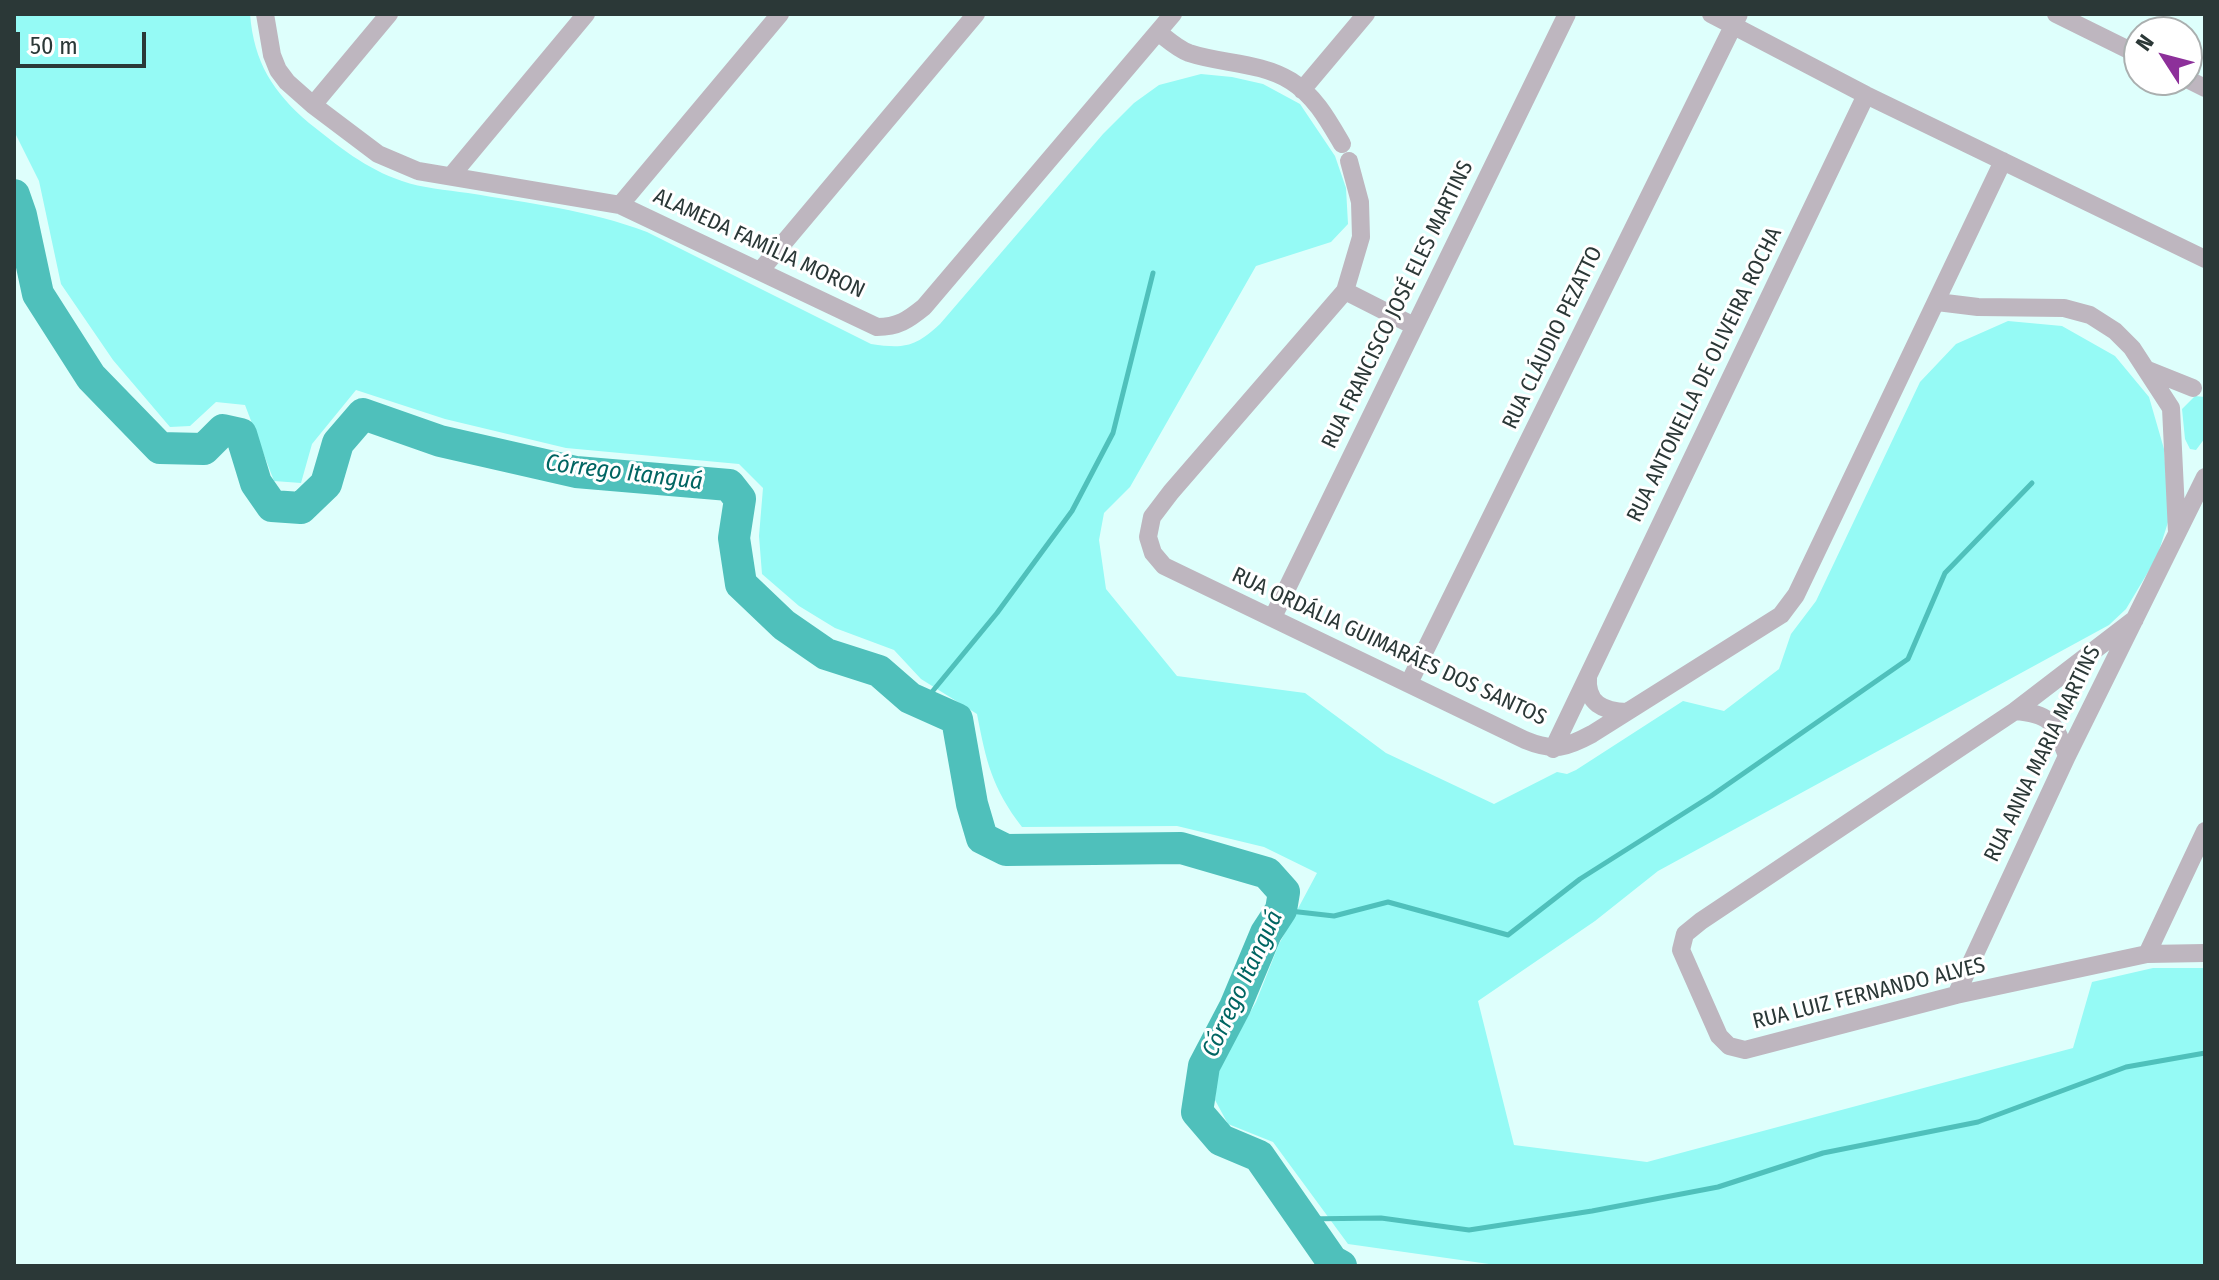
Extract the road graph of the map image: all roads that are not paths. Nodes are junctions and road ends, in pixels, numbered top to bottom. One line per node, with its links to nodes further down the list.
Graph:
1 (265, 14): 16 (street, ALAMEDA FAMÍLIA MORON)
2 (389, 14): 16 (street)
3 (586, 14): 18 (street)
4 (780, 14): 19 (street)
5 (976, 14): 21 (street)
6 (1173, 14): 12 (street, ALAMEDA FAMÍLIA MORON)
7 (1366, 14): 14 (street)
8 (1567, 14): 24 (street, RUA FRANCISCO JOSÉ ELES MARTINS)
9 (1711, 14): 11 (street)
10 (2056, 14): 13 (street)
11 (1736, 20): 15 (street); 33 (street, RUA CLÁUDIO PEZATTO)
12 (1158, 32): 14 (street); 21 (street, ALAMEDA FAMÍLIA MORON)
13 (2123, 47)
14 (1302, 90): 22 (street, RUA ORDÁLIA GUIMARÃES DOS SANTOS)
15 (1866, 95): 17 (street); 32 (street, RUA ANTONELLA DE OLIVEIRA ROCHA)
16 (313, 105): 18 (street, ALAMEDA FAMÍLIA MORON)
17 (2003, 161): 20 (street); 23 (street, RUA ORDÁLIA GUIMARÃES DOS SANTOS)
18 (451, 176): 19 (street, ALAMEDA FAMÍLIA MORON)
19 (620, 205): 21 (street, ALAMEDA FAMÍLIA MORON)
20 (2205, 259)
21 (760, 271)
22 (1345, 291): 24 (street); 30 (street, RUA ORDÁLIA GUIMARÃES DOS SANTOS)
23 (1937, 302): 25 (street); 35 (street, RUA ORDÁLIA GUIMARÃES DOS SANTOS)
24 (1414, 326): 30 (street, RUA FRANCISCO JOSÉ ELES MARTINS)
25 (2148, 370): 26 (street); 27 (street)
26 (2199, 387): 27 (street)
27 (2171, 408): 29 (street)
28 (2204, 478): 29 (street, RUA ANNA MARIA MARTINS)
29 (2177, 534): 31 (street, RUA ANNA MARIA MARTINS)
30 (1273, 617): 33 (street, RUA ORDÁLIA GUIMARÃES DOS SANTOS)
31 (2135, 619): 34 (street, RUA LUIZ FERNANDO ALVES); 37 (street, RUA ANNA MARIA MARTINS)
32 (1588, 676): 35 (street); 36 (street, RUA ANTONELLA DE OLIVEIRA ROCHA)
33 (1409, 683): 36 (street, RUA ORDÁLIA GUIMARÃES DOS SANTOS)
34 (2015, 711): 37 (street); 41 (street, RUA LUIZ FERNANDO ALVES)
35 (1627, 712): 36 (street, RUA ORDÁLIA GUIMARÃES DOS SANTOS)
36 (1553, 749)
37 (2067, 756): 41 (street, RUA ANNA MARIA MARTINS)
38 (2205, 831): 40 (street)
39 (2205, 953): 40 (street, RUA LUIZ FERNANDO ALVES)
40 (2147, 954): 41 (street, RUA LUIZ FERNANDO ALVES)
41 (1956, 995)

